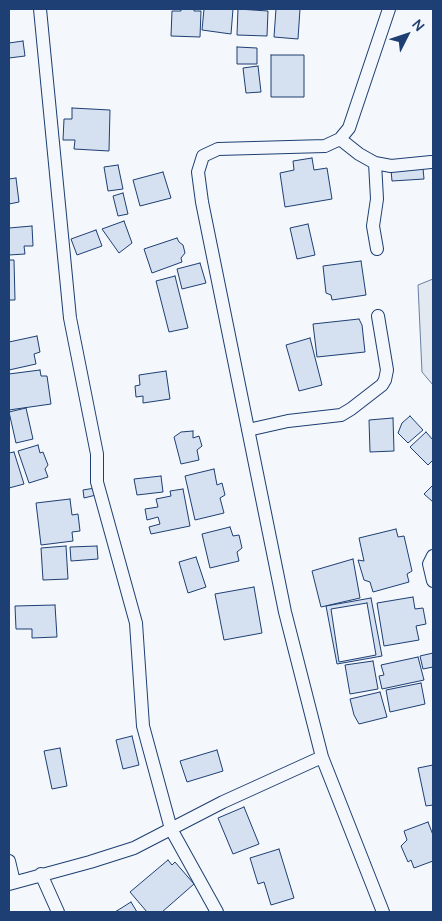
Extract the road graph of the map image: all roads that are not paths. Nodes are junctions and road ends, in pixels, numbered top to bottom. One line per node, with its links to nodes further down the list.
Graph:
1 (40, 9): 12 (street)
2 (386, 10): 3 (street)
3 (340, 139): 5 (street); 8 (street)
4 (431, 162): 5 (street)
5 (375, 163): 6 (street)
6 (376, 249)
7 (378, 316): 8 (street)
8 (248, 430): 11 (street)
9 (433, 556): 10 (street)
10 (433, 581)
11 (322, 757): 12 (street); 18 (street)
12 (171, 829): 14 (street); 17 (street)
13 (9, 861): 15 (street)
14 (41, 874): 15 (street); 16 (street)
15 (11, 883)
16 (58, 912)
17 (217, 912)
18 (382, 912)

